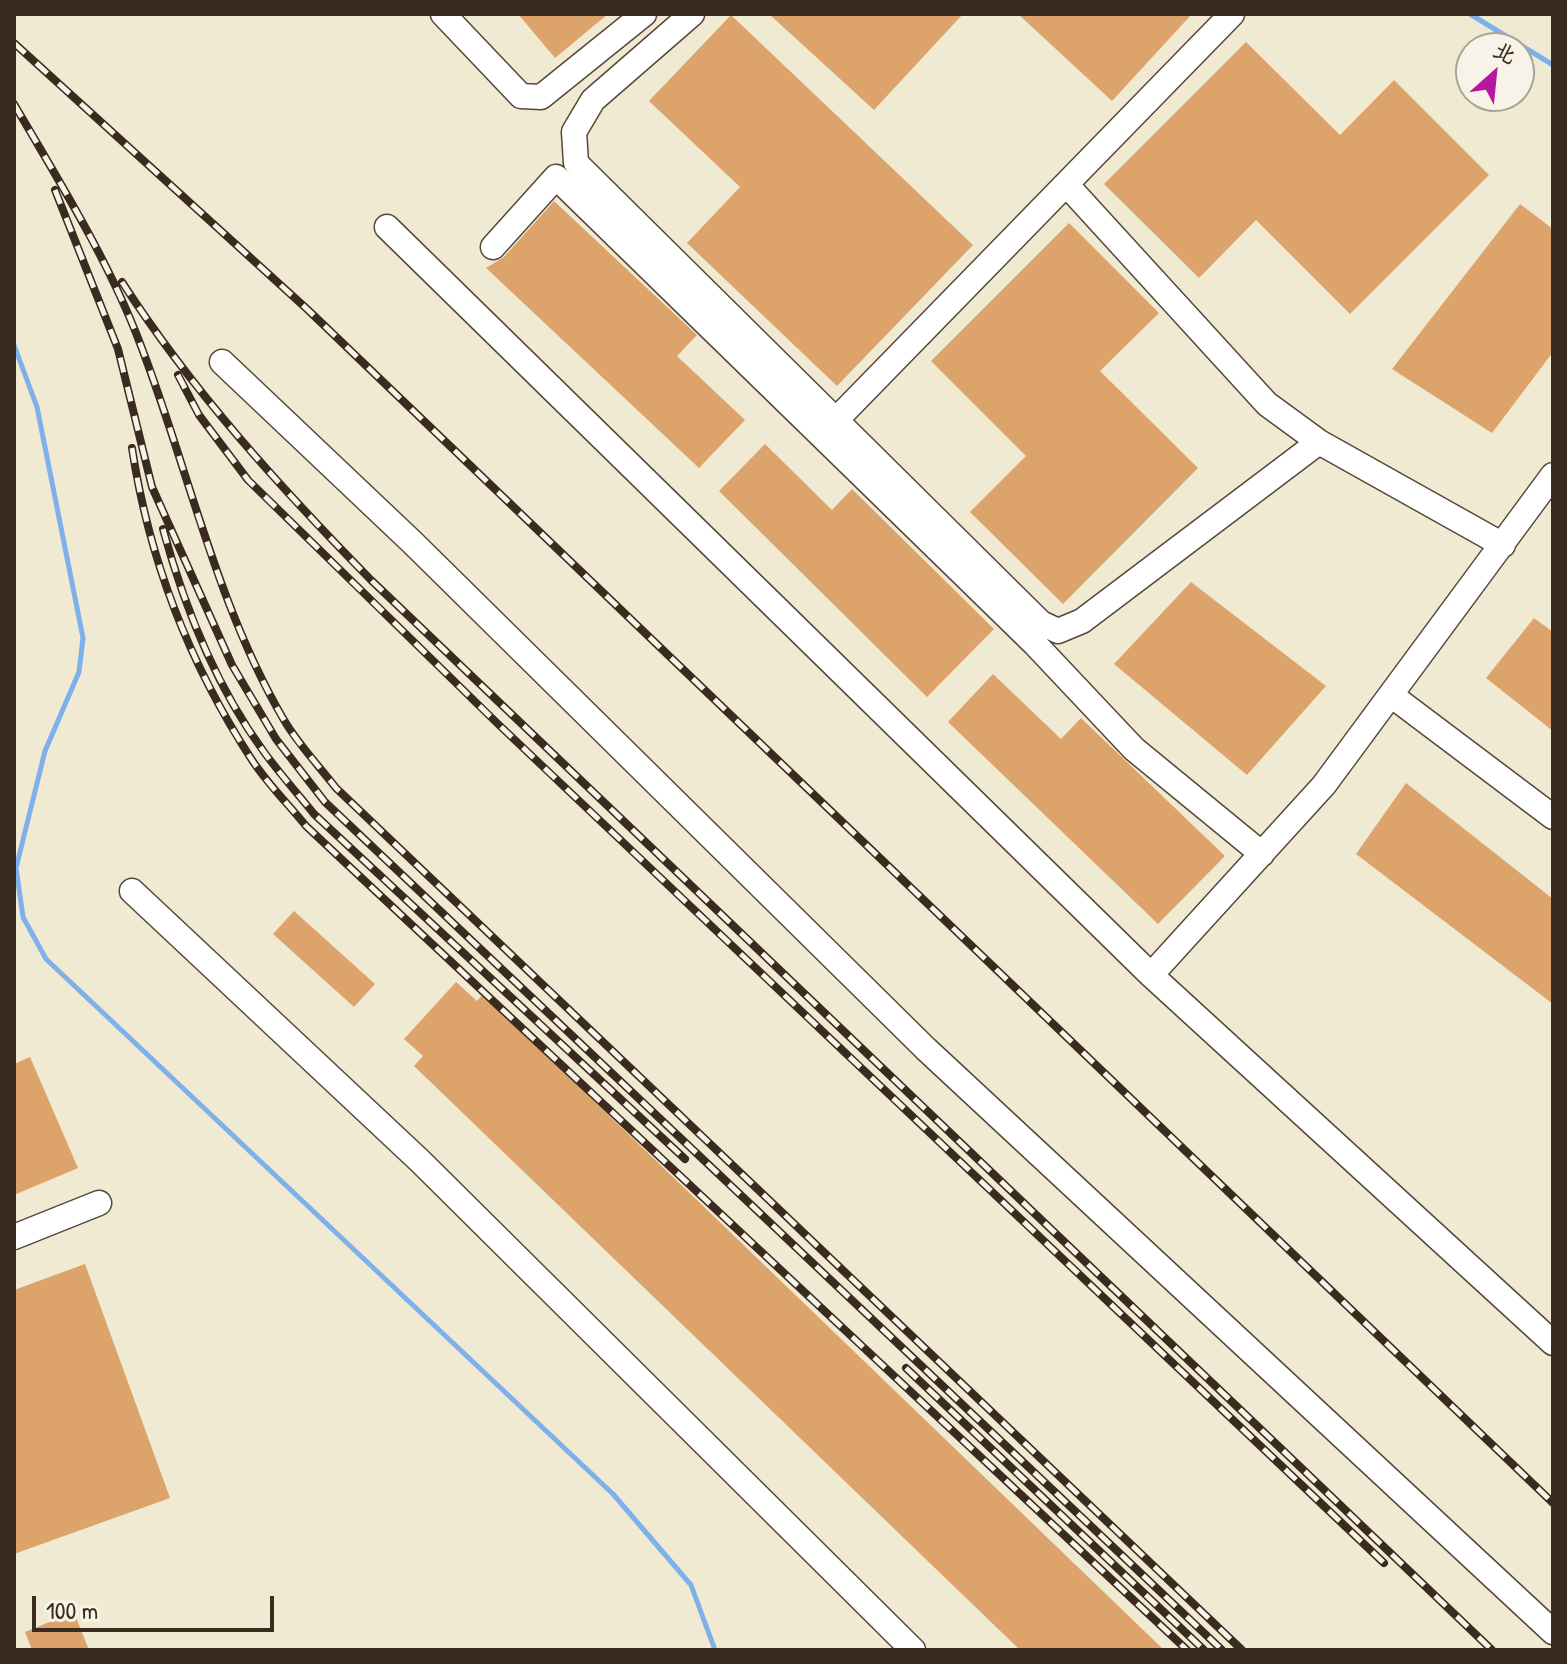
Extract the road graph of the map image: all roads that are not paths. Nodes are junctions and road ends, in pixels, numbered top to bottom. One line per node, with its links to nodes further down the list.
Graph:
1 (443, 14): 2 (street)
2 (644, 14)
3 (692, 14): 9 (street)
4 (1232, 14): 5 (street)
5 (1066, 184): 9 (street); 10 (street)
6 (387, 227): 17 (street)
7 (493, 247): 15 (street)
8 (222, 362): 21 (street)
9 (836, 420): 10 (street)
10 (1319, 442): 12 (street)
11 (1553, 475): 12 (street)
12 (1503, 545): 13 (street)
13 (1391, 695): 14 (street); 15 (street)
14 (1553, 817)
15 (1262, 854): 17 (street)
16 (132, 891): 22 (street)
17 (1151, 975): 20 (street)
18 (99, 1203): 19 (street)
19 (14, 1237)
20 (1553, 1343)
21 (1553, 1632)
22 (913, 1650)

